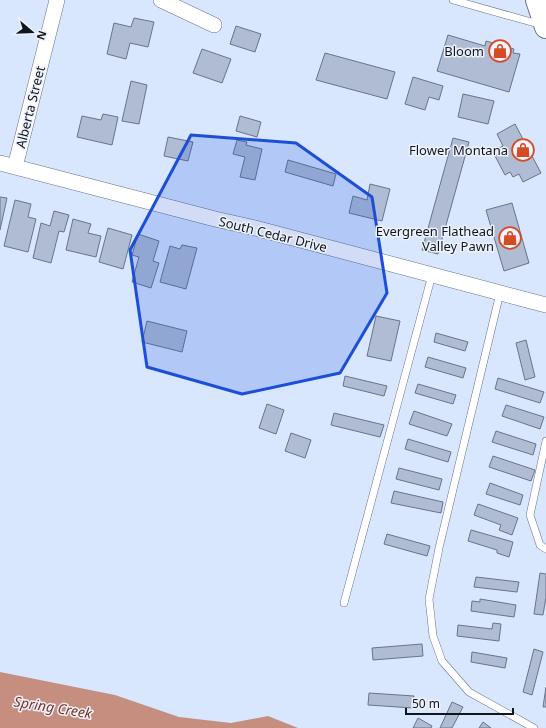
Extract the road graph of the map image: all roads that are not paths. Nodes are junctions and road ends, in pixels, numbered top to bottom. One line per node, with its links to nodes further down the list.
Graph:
1 (57, 0): 8 (street, Alberta Street)
2 (161, 0): 5 (street)
3 (453, 0): 6 (lane)
4 (537, 0): 6 (main road)
5 (214, 25)
6 (546, 26)
7 (0, 164): 8 (street, South Cedar Drive)
8 (15, 167): 9 (street, South Cedar Drive)
9 (432, 275): 10 (street, South Cedar Drive); 14 (lane)
10 (500, 293): 11 (street, South Cedar Drive); 15 (lane)
11 (546, 305)
12 (546, 441): 13 (lane)
13 (546, 549)
14 (344, 603)
15 (534, 728)

